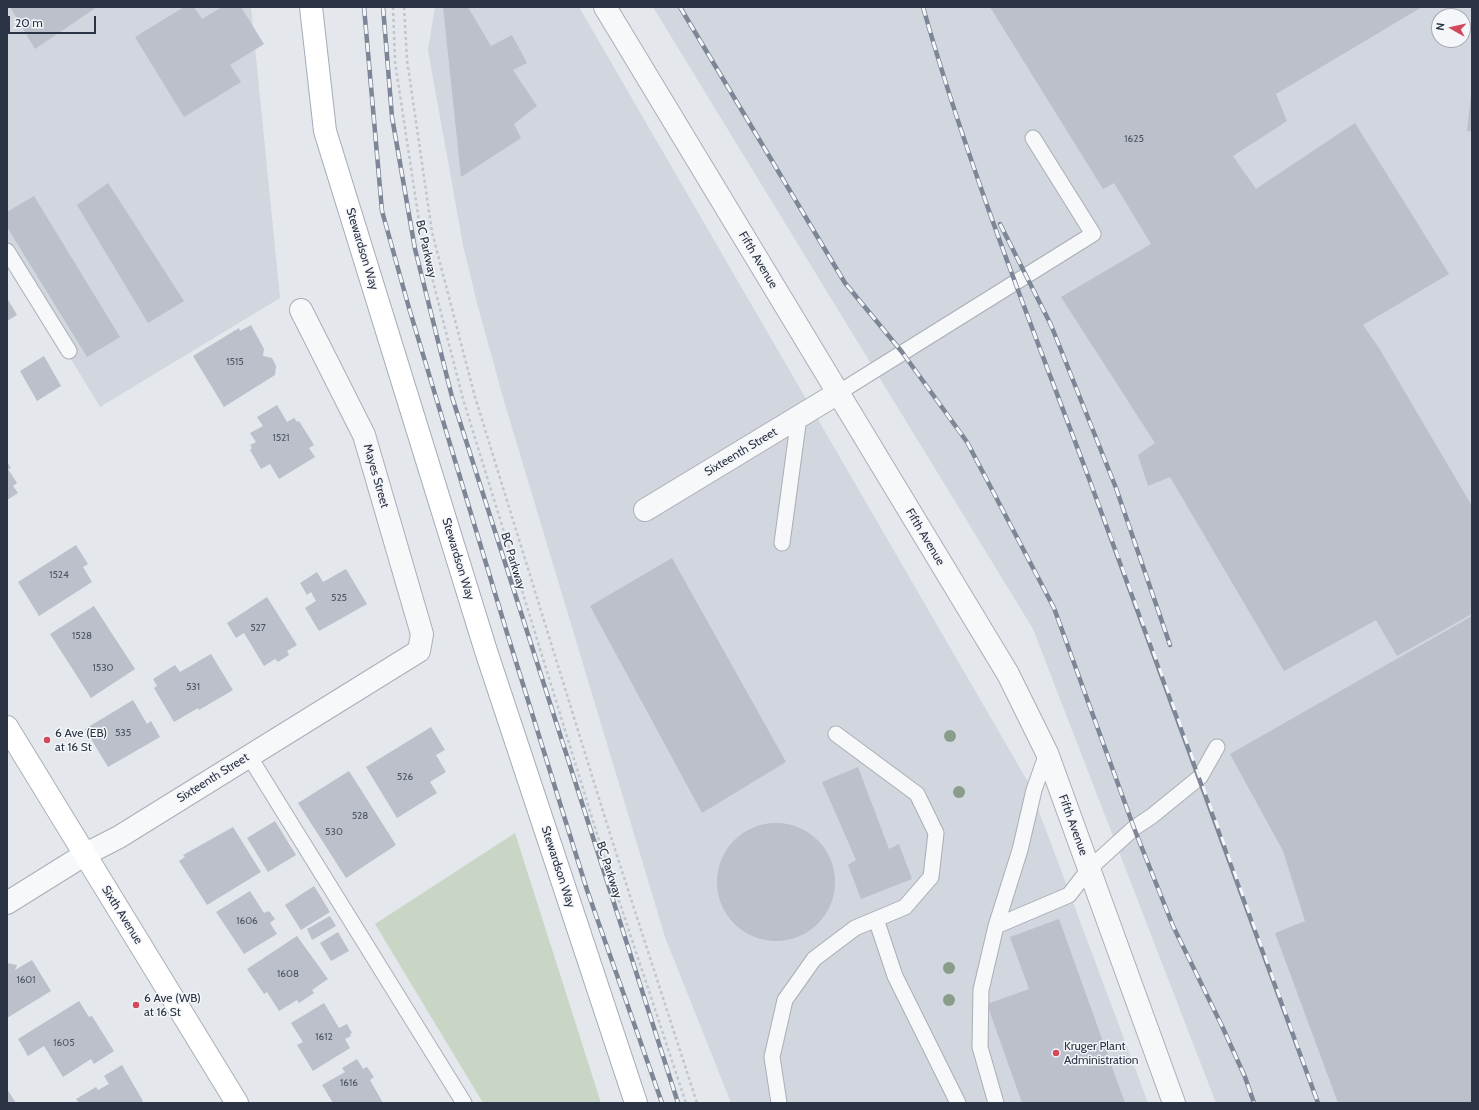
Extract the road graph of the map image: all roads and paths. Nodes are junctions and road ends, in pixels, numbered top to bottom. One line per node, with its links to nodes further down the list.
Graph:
1 (311, 7): 26 (main road, Stewardson Way)
2 (393, 7): 27 (path, BC Parkway)
3 (404, 7): 28 (path, BC Parkway)
4 (605, 7): 9 (street, Fifth Avenue)
5 (1033, 138): 9 (lane)
6 (7, 251): 8 (lane)
7 (301, 310): 13 (street, Mayes Street)
8 (68, 351)
9 (838, 393): 10 (street, Sixteenth Street); 17 (street, Fifth Avenue)
10 (799, 417): 11 (street, Sixteenth Street); 12 (lane)
11 (644, 510)
12 (782, 543)
13 (419, 651): 18 (street, Sixteenth Street)
14 (7, 727): 19 (main road, Sixth Avenue)
15 (836, 734): 22 (lane)
16 (1217, 747): 20 (lane)
17 (1047, 753): 20 (street, Fifth Avenue); 23 (lane)
18 (249, 756): 19 (street, Sixteenth Street); 25 (lane)
19 (84, 855): 21 (street, Sixteenth Street); 24 (main road, Sixth Avenue)
20 (1089, 869): 23 (lane); 32 (street, Fifth Avenue)
21 (7, 903)
22 (876, 919): 29 (lane); 30 (lane)
23 (996, 926): 31 (lane)
24 (237, 1103)
25 (464, 1103)
26 (636, 1103)
27 (686, 1103)
28 (697, 1103)
29 (779, 1103)
30 (958, 1103)
31 (996, 1103)
32 (1174, 1103)

